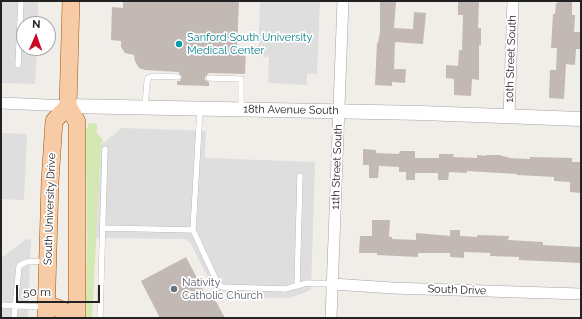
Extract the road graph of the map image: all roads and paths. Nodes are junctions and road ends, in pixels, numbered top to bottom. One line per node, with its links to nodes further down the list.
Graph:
1 (21, 1): 5 (lane)
2 (71, 1): 9 (main road)
3 (343, 1): 13 (street, 11th Street South)
4 (513, 1): 14 (street, 10th Street South)
5 (18, 65)
6 (178, 77): 10 (lane)
7 (209, 78): 12 (lane)
8 (1, 103): 9 (street, 18th Avenue South)
9 (68, 106): 10 (street, 18th Avenue South); 20 (main road, South University Drive); 29 (main road)
10 (145, 107): 11 (street, 18th Avenue South)
11 (200, 109): 12 (street, 18th Avenue South); 19 (lane)
12 (241, 109): 13 (street, 18th Avenue South)
13 (339, 111): 14 (street, 18th Avenue South); 21 (street, 11th Street South)
14 (509, 116): 15 (street, 18th Avenue South)
15 (581, 119)
16 (105, 149): 18 (lane)
17 (300, 176): 22 (lane)
18 (103, 228): 19 (lane); 30 (lane)
19 (193, 230): 22 (lane)
20 (48, 261): 25 (lane); 26 (main road, South University Drive)
21 (333, 284): 22 (lane); 23 (street, South Drive); 31 (street, 11th Street South)
22 (297, 286)
23 (581, 294)
24 (1, 305): 25 (lane)
25 (14, 306): 26 (lane); 27 (lane)
26 (46, 312): 28 (main road)
27 (14, 318)
28 (65, 318)
29 (77, 318)
30 (100, 318)
31 (331, 318)

